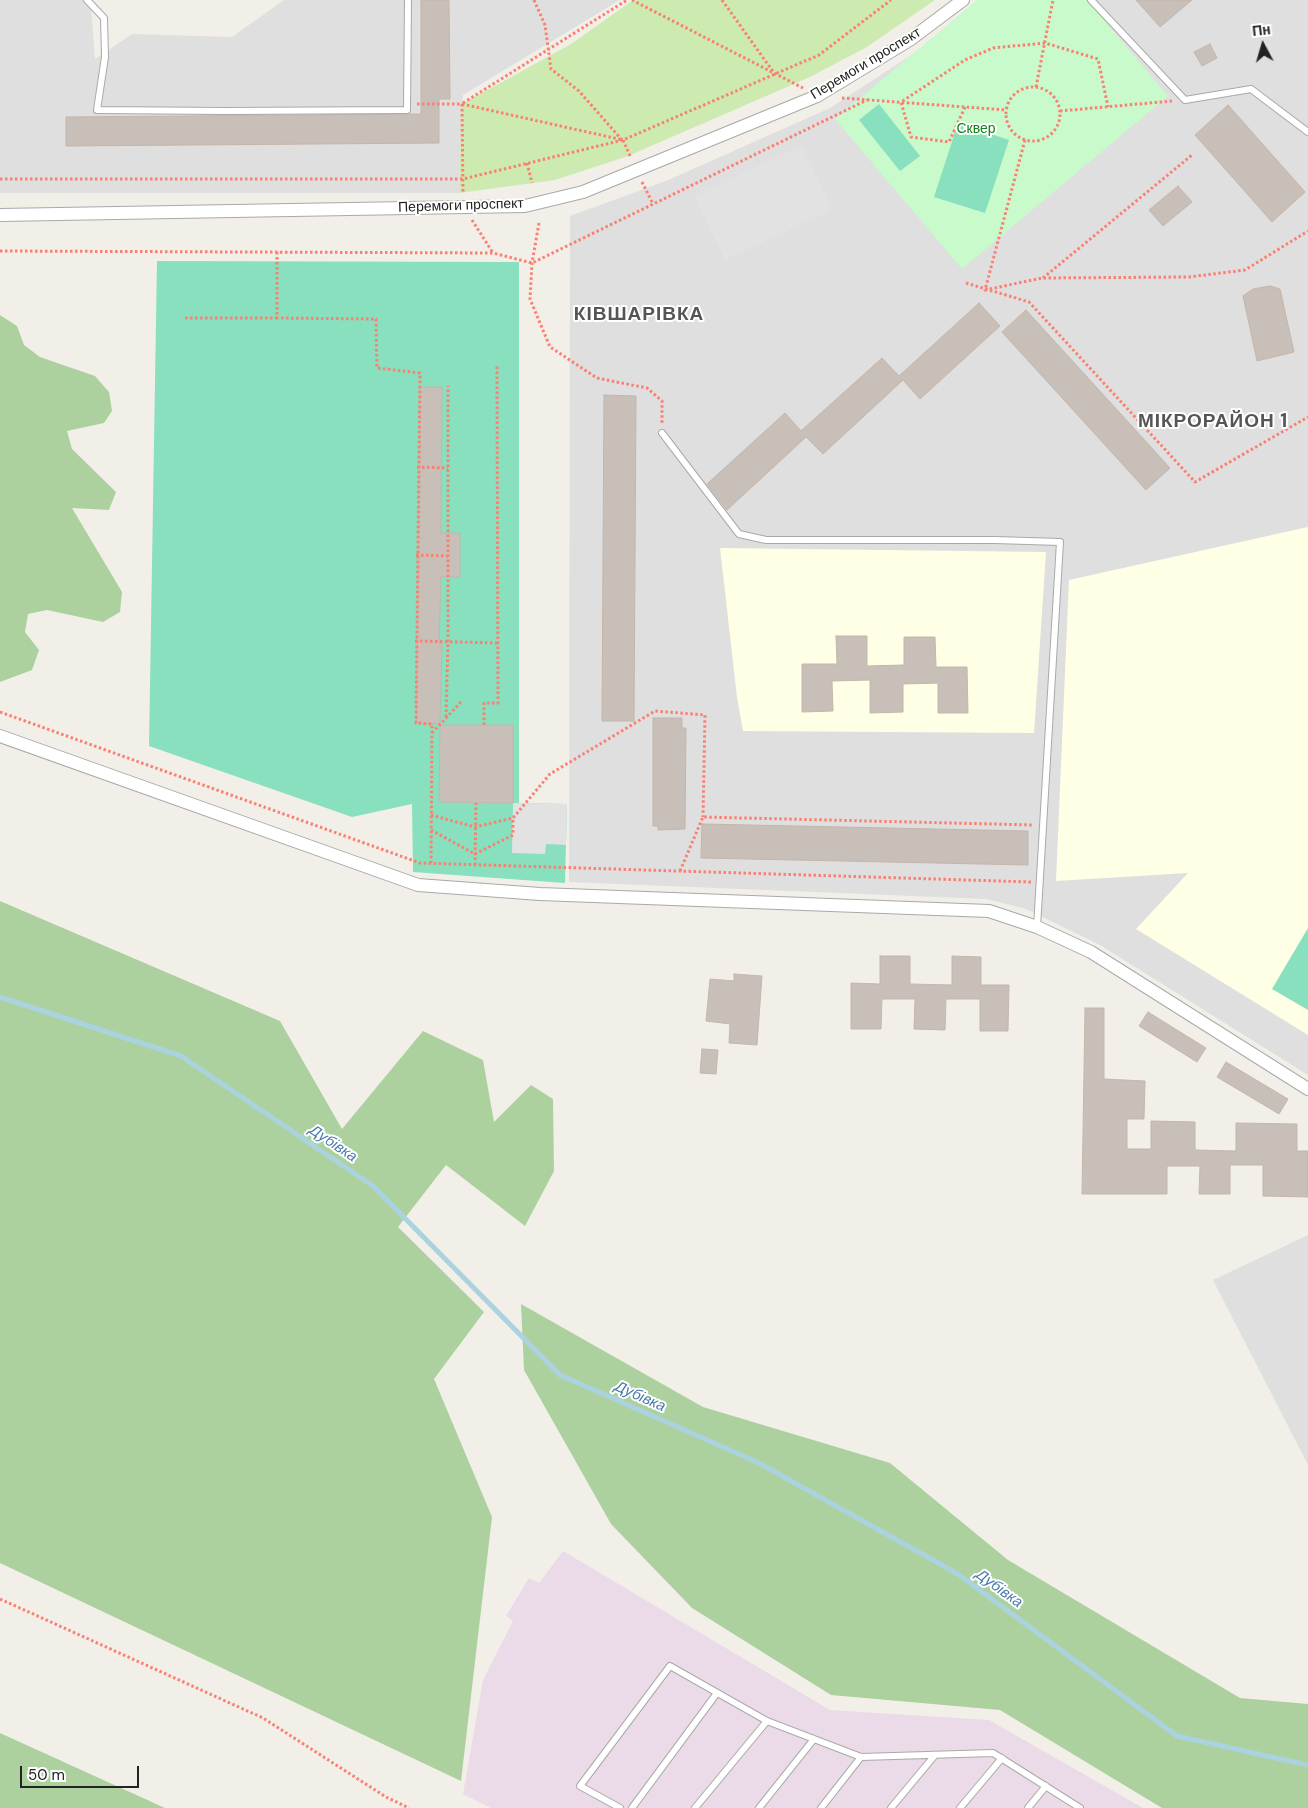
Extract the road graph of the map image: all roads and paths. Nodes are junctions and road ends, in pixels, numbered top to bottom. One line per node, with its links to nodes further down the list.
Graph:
1 (87, 0): 18 (lane)
2 (408, 0): 18 (lane)
3 (534, 0): 12 (path)
4 (627, 0): 12 (path)
5 (632, 0): 13 (path)
6 (722, 0): 13 (path)
7 (891, 0): 13 (path)
8 (963, 0): 15 (street, Перемоги проспект)
9 (1053, 0): 11 (path)
10 (1091, 0): 16 (lane)
11 (1045, 43): 14 (path); 17 (path); 21 (path)
12 (548, 50): 19 (path); 25 (path)
13 (775, 74): 15 (path); 25 (path)
14 (1036, 87): 22 (path); 23 (path)
15 (817, 96): 17 (path); 29 (street, Перемоги проспект)
16 (1185, 100): 21 (path); 24 (lane)
17 (901, 102): 20 (path); 20 (path)
18 (407, 104): 19 (path)
19 (462, 104): 25 (path); 30 (path)
20 (965, 107): 22 (path)
21 (1108, 107): 23 (path)
22 (1006, 110): 26 (path)
23 (1060, 111): 26 (path)
24 (1308, 132)
25 (623, 140): 28 (path); 29 (path)
26 (1025, 140): 42 (path)
27 (1192, 155): 40 (path)
28 (527, 163): 30 (path); 32 (path)
29 (635, 166): 33 (path); 34 (street, Перемоги проспект)
30 (463, 178): 31 (path); 34 (path)
31 (0, 179)
32 (532, 183)
33 (653, 204)
34 (463, 207): 35 (street, Перемоги проспект); 39 (path)
35 (0, 214)
36 (538, 223): 48 (path)
37 (1308, 231): 40 (path)
38 (277, 252): 44 (path)
39 (493, 253)
40 (1042, 278): 42 (path)
41 (966, 283): 42 (path)
42 (985, 290): 47 (path)
43 (185, 318): 44 (path)
44 (277, 318): 49 (path)
45 (497, 366): 55 (path)
46 (448, 386): 50 (path)
47 (1308, 417)
48 (662, 433): 66 (lane)
49 (418, 467): 50 (path); 51 (path)
50 (448, 468): 52 (path)
51 (417, 555): 52 (path); 53 (path)
52 (448, 556): 54 (path)
53 (417, 641): 54 (path); 60 (path)
54 (448, 642): 55 (path); 58 (path)
55 (498, 643): 59 (path)
56 (461, 702): 58 (path)
57 (0, 712): 70 (path)
58 (446, 717): 60 (path)
59 (484, 725)
60 (432, 733): 63 (path)
61 (0, 736): 74 (street)
62 (476, 803): 67 (path)
63 (431, 815): 67 (path); 68 (path)
64 (703, 817): 65 (path); 66 (path); 72 (path)
65 (513, 818): 67 (path); 69 (path)
66 (1043, 825): 73 (lane)
67 (475, 828): 69 (path)
68 (431, 830): 69 (path); 70 (path)
69 (475, 854): 71 (path)
70 (431, 863): 71 (path)
71 (475, 865): 72 (path)
72 (680, 871): 73 (path)
73 (1039, 882): 74 (lane)
74 (1037, 927): 75 (street)
75 (1308, 1088)
76 (0, 1600): 84 (path)
77 (717, 1693): 78 (lane); 85 (lane); 86 (lane)
78 (767, 1721): 79 (lane); 87 (lane)
79 (814, 1739): 81 (lane); 88 (lane)
80 (935, 1755): 81 (lane); 82 (lane); 90 (lane)
81 (861, 1758): 89 (lane)
82 (1002, 1758): 83 (lane); 91 (lane)
83 (1046, 1786): 92 (lane); 93 (lane)
84 (409, 1808)
85 (620, 1808)
86 (632, 1808)
87 (695, 1808)
88 (759, 1808)
89 (821, 1808)
90 (891, 1808)
91 (960, 1808)
92 (1028, 1808)
93 (1080, 1808)

